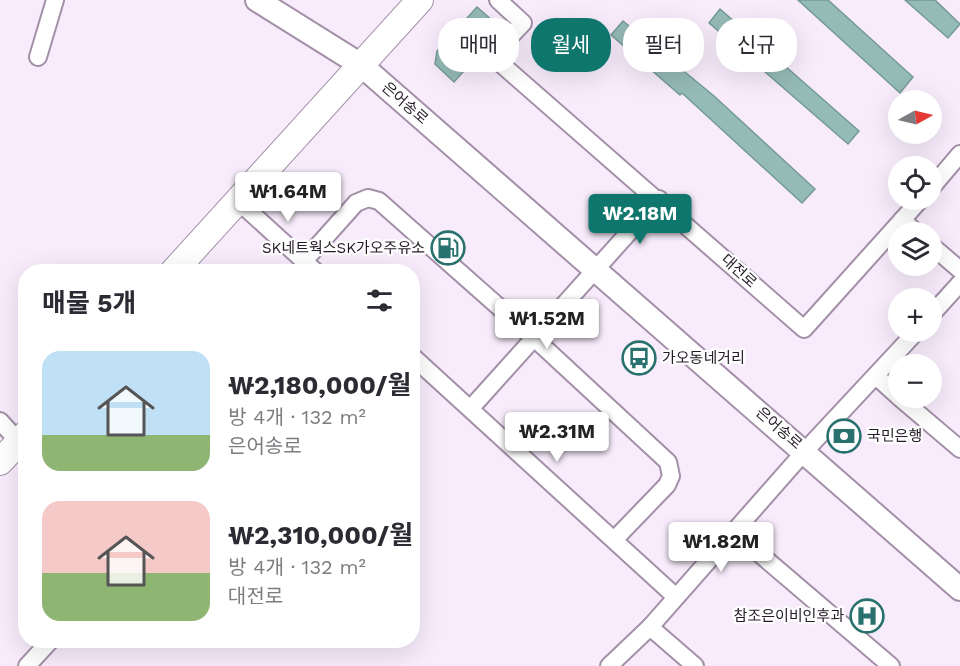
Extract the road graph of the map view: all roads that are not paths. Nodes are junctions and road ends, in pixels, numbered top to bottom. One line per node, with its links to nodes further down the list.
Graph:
1 (56, 0): 5 (street)
2 (256, 0): 6 (main road, 은어송로)
3 (420, 0): 6 (main road)
4 (498, 0): 9 (street, 대전로)
5 (38, 57)
6 (361, 65): 10 (main road); 18 (main road, 은어송로)
7 (960, 154): 8 (street)
8 (942, 175)
9 (659, 199): 12 (street, 대전로); 18 (street)
10 (237, 200): 15 (main road); 16 (street)
11 (911, 210): 12 (street, 대전로)
12 (902, 220): 13 (street)
13 (904, 222)
14 (942, 255): 19 (street)
15 (179, 264)
16 (308, 264)
17 (311, 264): 22 (street)
18 (596, 268): 22 (street); 33 (main road, 은어송로)
19 (960, 270)
20 (960, 283): 21 (street)
21 (942, 303)
22 (534, 338): 27 (street); 36 (street)
23 (907, 342): 25 (street)
24 (420, 363): 27 (street)
25 (876, 376): 26 (street); 33 (street)
26 (888, 387)
27 (471, 408): 36 (street)
28 (912, 408): 32 (street)
29 (0, 421): 30 (street)
30 (18, 435)
31 (18, 442): 34 (main road)
32 (960, 449)
33 (805, 451): 35 (street); 37 (main road, 은어송로)
34 (0, 462)
35 (734, 532): 38 (street); 44 (street)
36 (614, 540): 38 (street)
37 (960, 589)
38 (676, 597): 39 (street)
39 (650, 627): 42 (street); 43 (street)
40 (44, 648): 41 (street)
41 (27, 666)
42 (609, 666)
43 (695, 666)
44 (891, 666)

